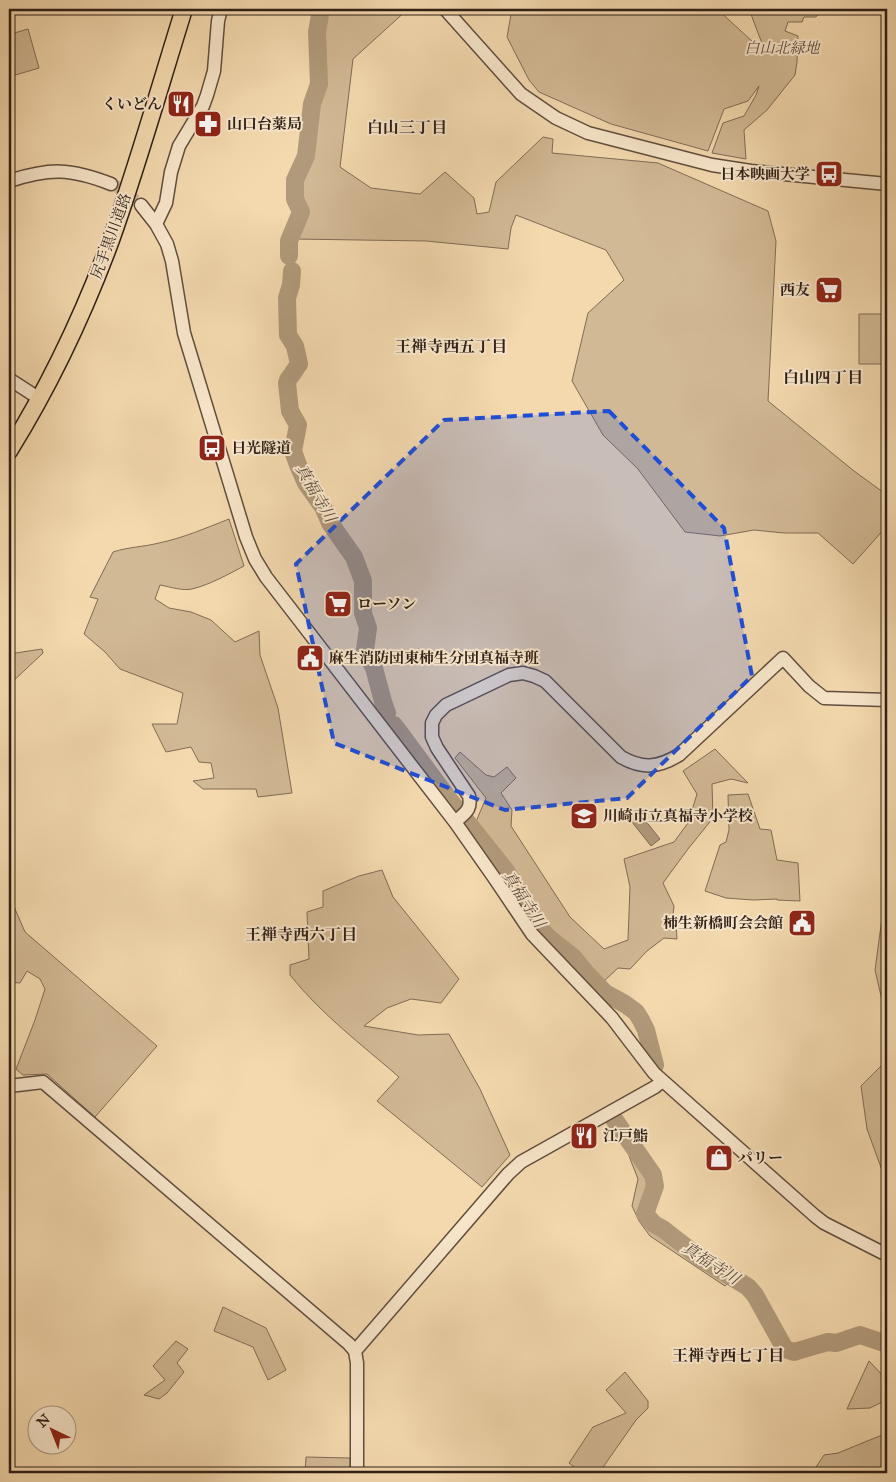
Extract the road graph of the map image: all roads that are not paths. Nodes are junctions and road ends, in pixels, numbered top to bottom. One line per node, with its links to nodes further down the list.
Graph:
1 (184, 9): 10 (main road, 尻手黒川道路)
2 (221, 9): 8 (street)
3 (445, 9): 6 (street)
4 (9, 181): 5 (street)
5 (111, 184)
6 (887, 184)
7 (141, 205): 8 (street)
8 (156, 224): 13 (street)
9 (9, 379): 10 (street)
10 (40, 399): 11 (main road, 尻手黒川道路)
11 (9, 451)
12 (887, 700): 13 (street)
13 (461, 817): 14 (street)
14 (662, 1081): 16 (street); 17 (street)
15 (9, 1086): 17 (street)
16 (887, 1254)
17 (354, 1350): 18 (street)
18 (357, 1473)

